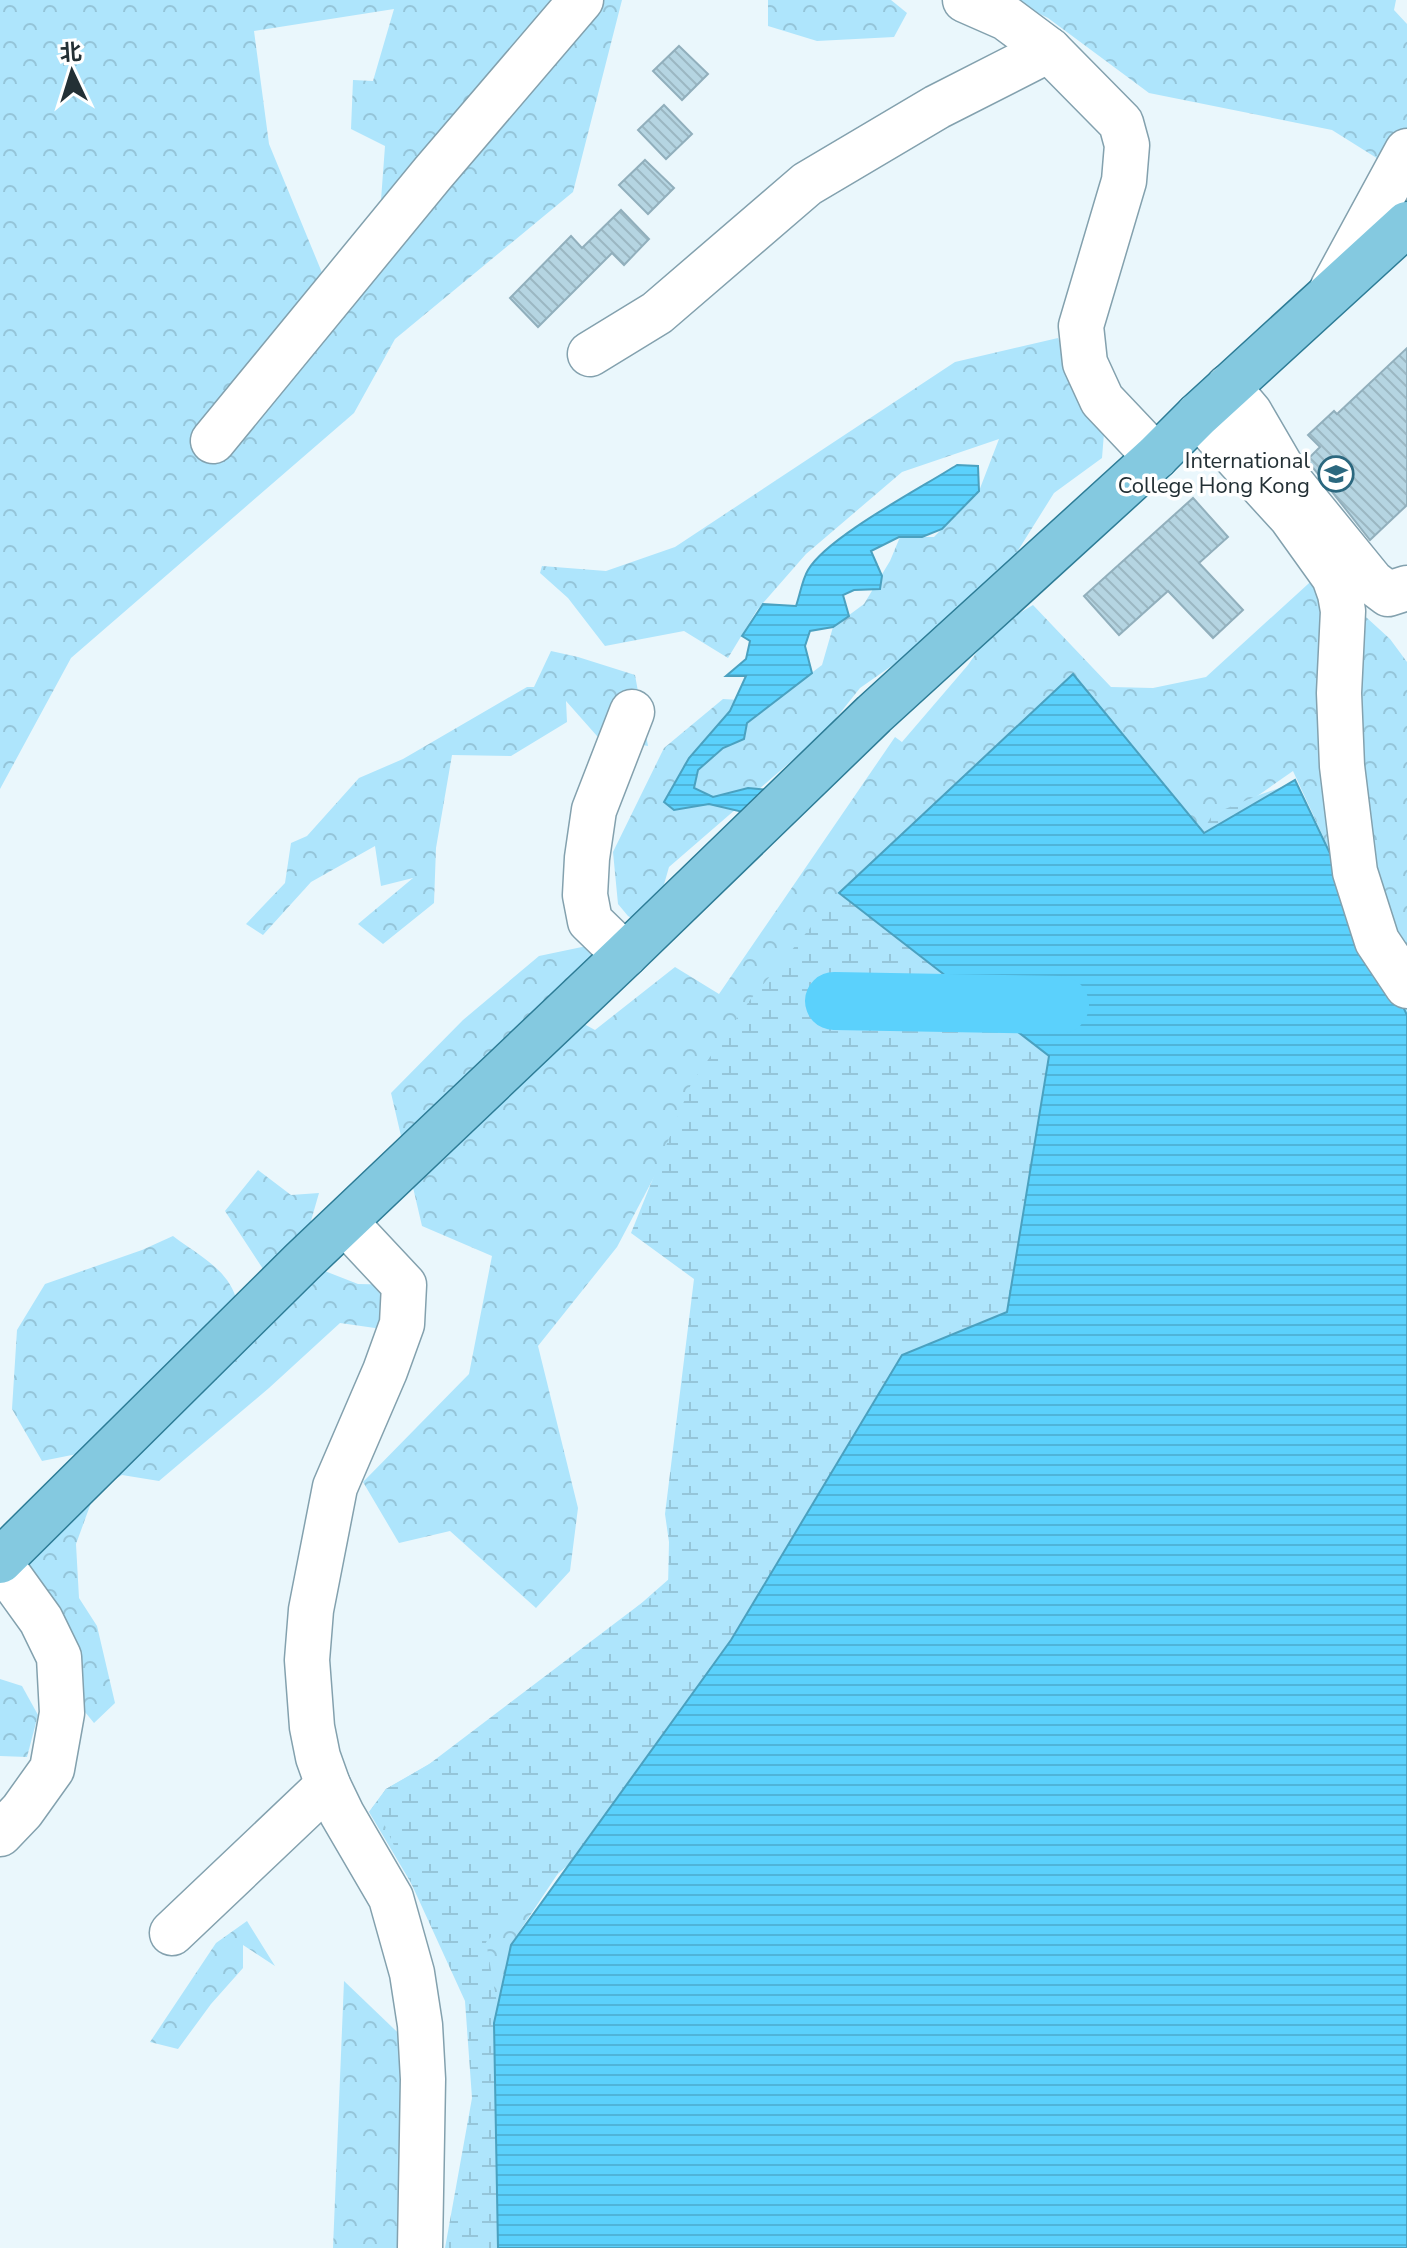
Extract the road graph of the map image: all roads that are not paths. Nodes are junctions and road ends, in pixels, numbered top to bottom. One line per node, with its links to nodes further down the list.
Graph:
1 (581, 0): 9 (street)
2 (965, 0): 3 (street)
3 (1049, 50): 7 (street); 10 (street)
4 (1407, 151): 6 (street)
5 (1407, 224): 6 (main road)
6 (1329, 294): 8 (main road)
7 (590, 354)
8 (1213, 401): 10 (main road); 11 (street); 14 (street)
9 (213, 441)
10 (1156, 457): 13 (main road)
11 (1407, 588)
12 (632, 712): 13 (street)
13 (625, 955): 15 (main road)
14 (1407, 986)
15 (345, 1222): 16 (main road); 17 (street)
16 (0, 1562): 18 (street)
17 (328, 1785): 19 (street); 20 (street)
18 (0, 1834)
19 (172, 1933)
20 (420, 2248)

